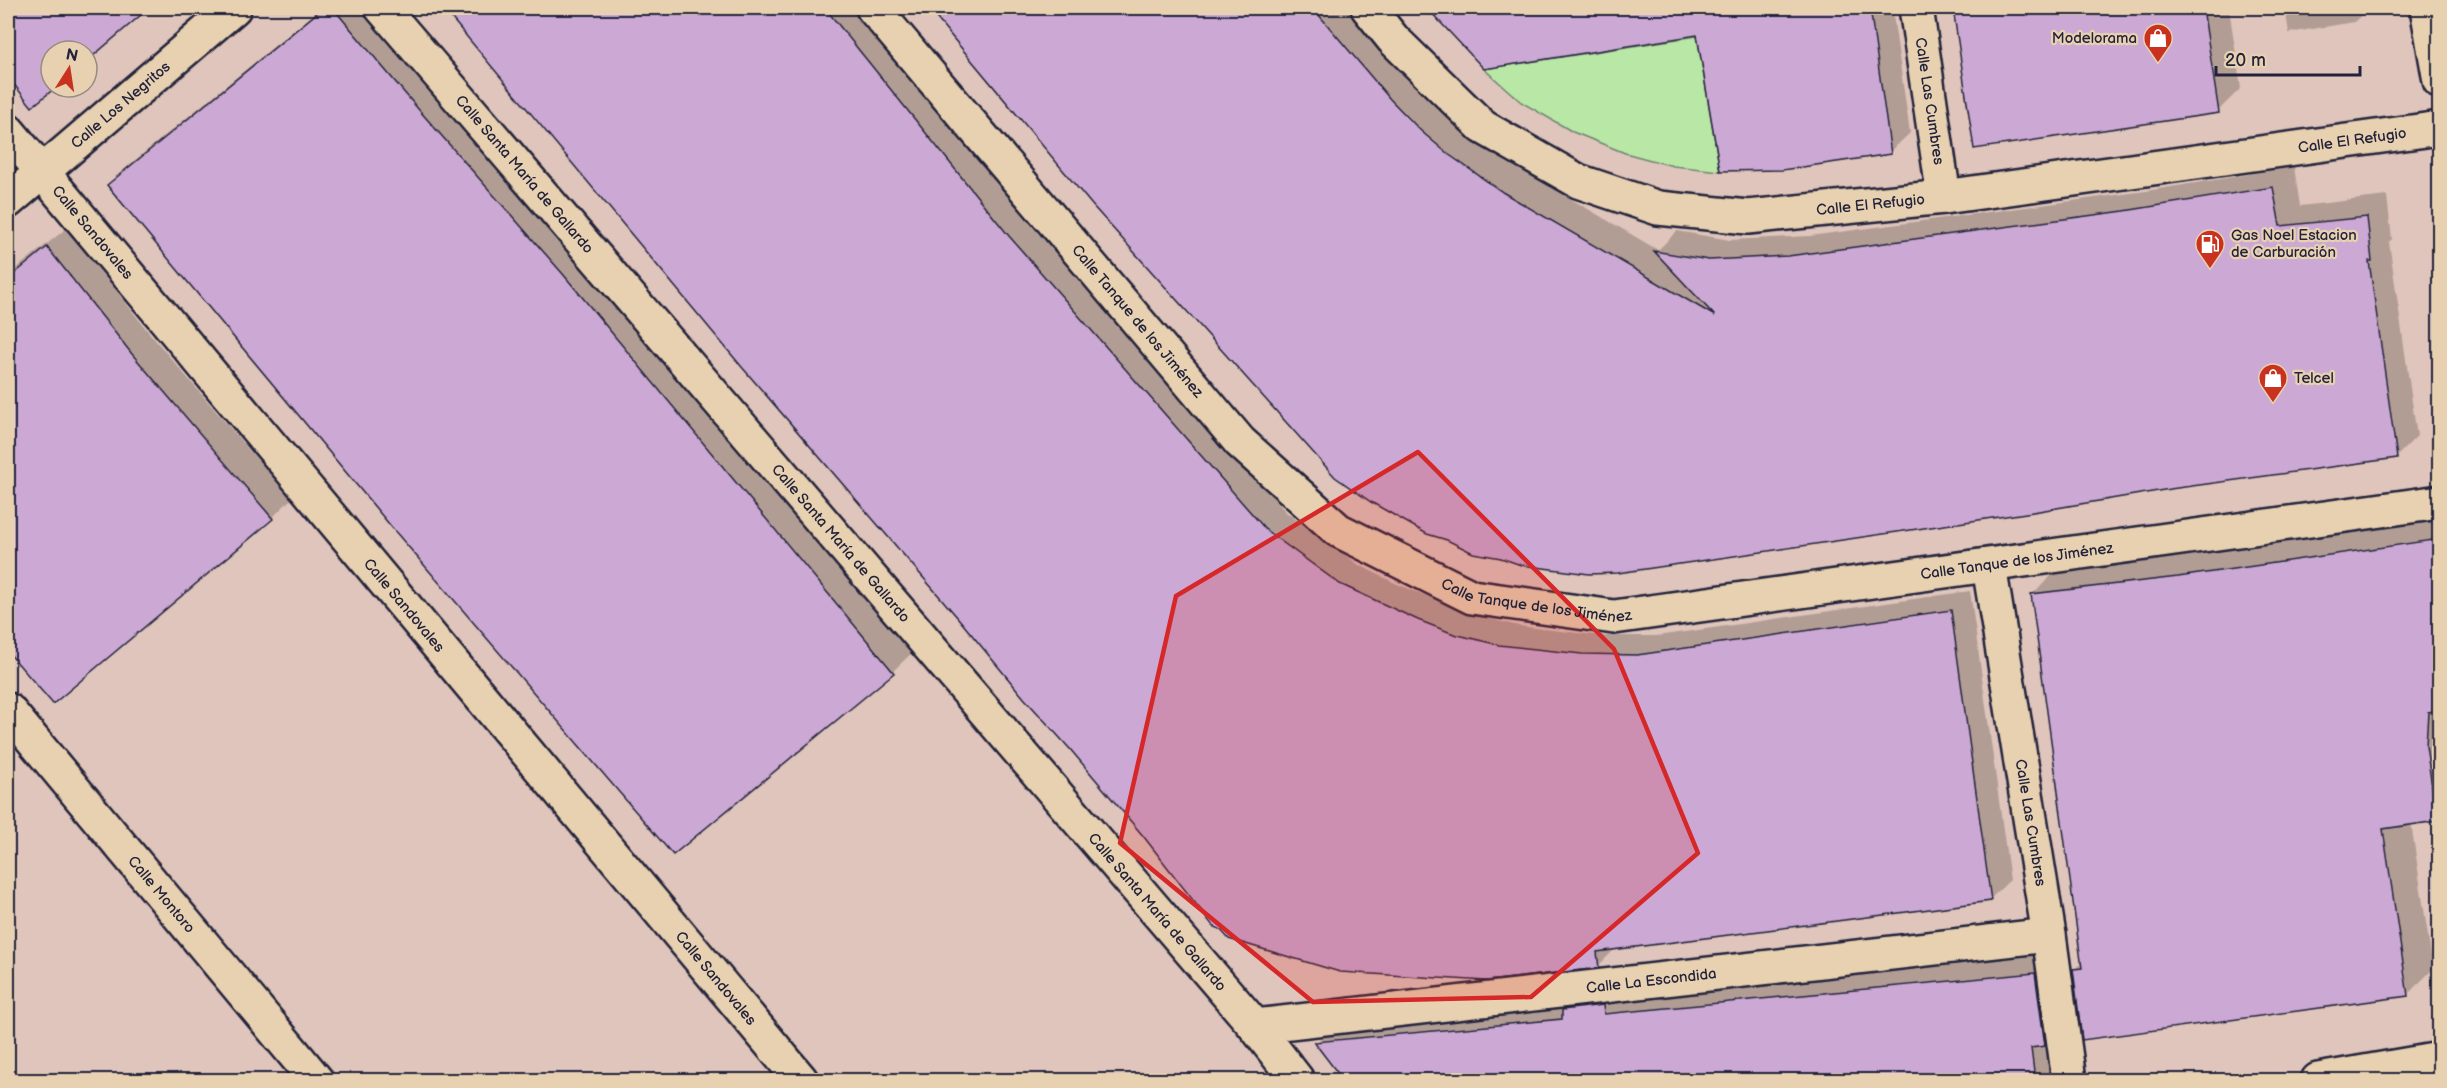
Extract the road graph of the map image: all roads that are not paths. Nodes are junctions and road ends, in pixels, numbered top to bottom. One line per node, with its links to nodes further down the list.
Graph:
1 (234, 8): 10 (street, Calle Los Negritos)
2 (382, 8): 17 (street, Calle Santa María de Gallardo)
3 (873, 8): 14 (street, Calle Tanque de los Jiménez)
4 (1368, 8): 11 (street, Calle El Refugio)
5 (1916, 8): 11 (street, Calle Las Cumbres)
6 (2427, 8): 7 (street)
7 (2439, 81)
8 (2439, 128): 11 (street, Calle El Refugio)
9 (8, 131): 10 (street, Calle Sandovales)
10 (42, 171): 12 (street, Calle Los Negritos); 20 (street, Calle Sandovales)
11 (1944, 197)
12 (8, 201)
13 (2439, 501): 14 (street, Calle Tanque de los Jiménez)
14 (1989, 566): 16 (street, Calle Las Cumbres)
15 (8, 710): 19 (street, Calle Montoro)
16 (2049, 935): 17 (street, Calle La Escondida); 22 (street, Calle Las Cumbres)
17 (1255, 1026): 21 (street, Calle Santa María de Gallardo)
18 (2439, 1059): 23 (street)
19 (316, 1080)
20 (801, 1080)
21 (1297, 1080)
22 (2069, 1080)
23 (2319, 1080)

